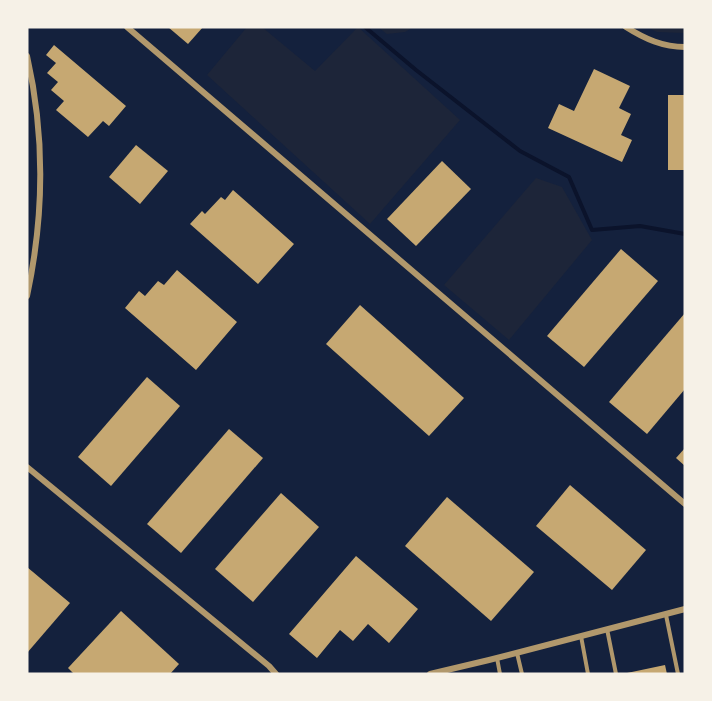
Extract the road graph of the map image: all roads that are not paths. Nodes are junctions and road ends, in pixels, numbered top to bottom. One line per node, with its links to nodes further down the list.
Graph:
1 (127, 27): 7 (street)
2 (626, 27): 3 (street)
3 (685, 47)
4 (27, 56): 5 (street)
5 (27, 296)
6 (27, 467): 15 (street)
7 (685, 504)
8 (685, 609): 9 (street)
9 (666, 614): 10 (street); 21 (lane)
10 (607, 630): 11 (street); 20 (lane)
11 (581, 636): 12 (street); 19 (lane)
12 (517, 653): 13 (street); 18 (lane)
13 (497, 658): 14 (street); 17 (lane)
14 (441, 673): 16 (street)
15 (276, 674)
16 (430, 674)
17 (500, 674)
18 (522, 674)
19 (588, 674)
20 (616, 674)
21 (678, 674)

